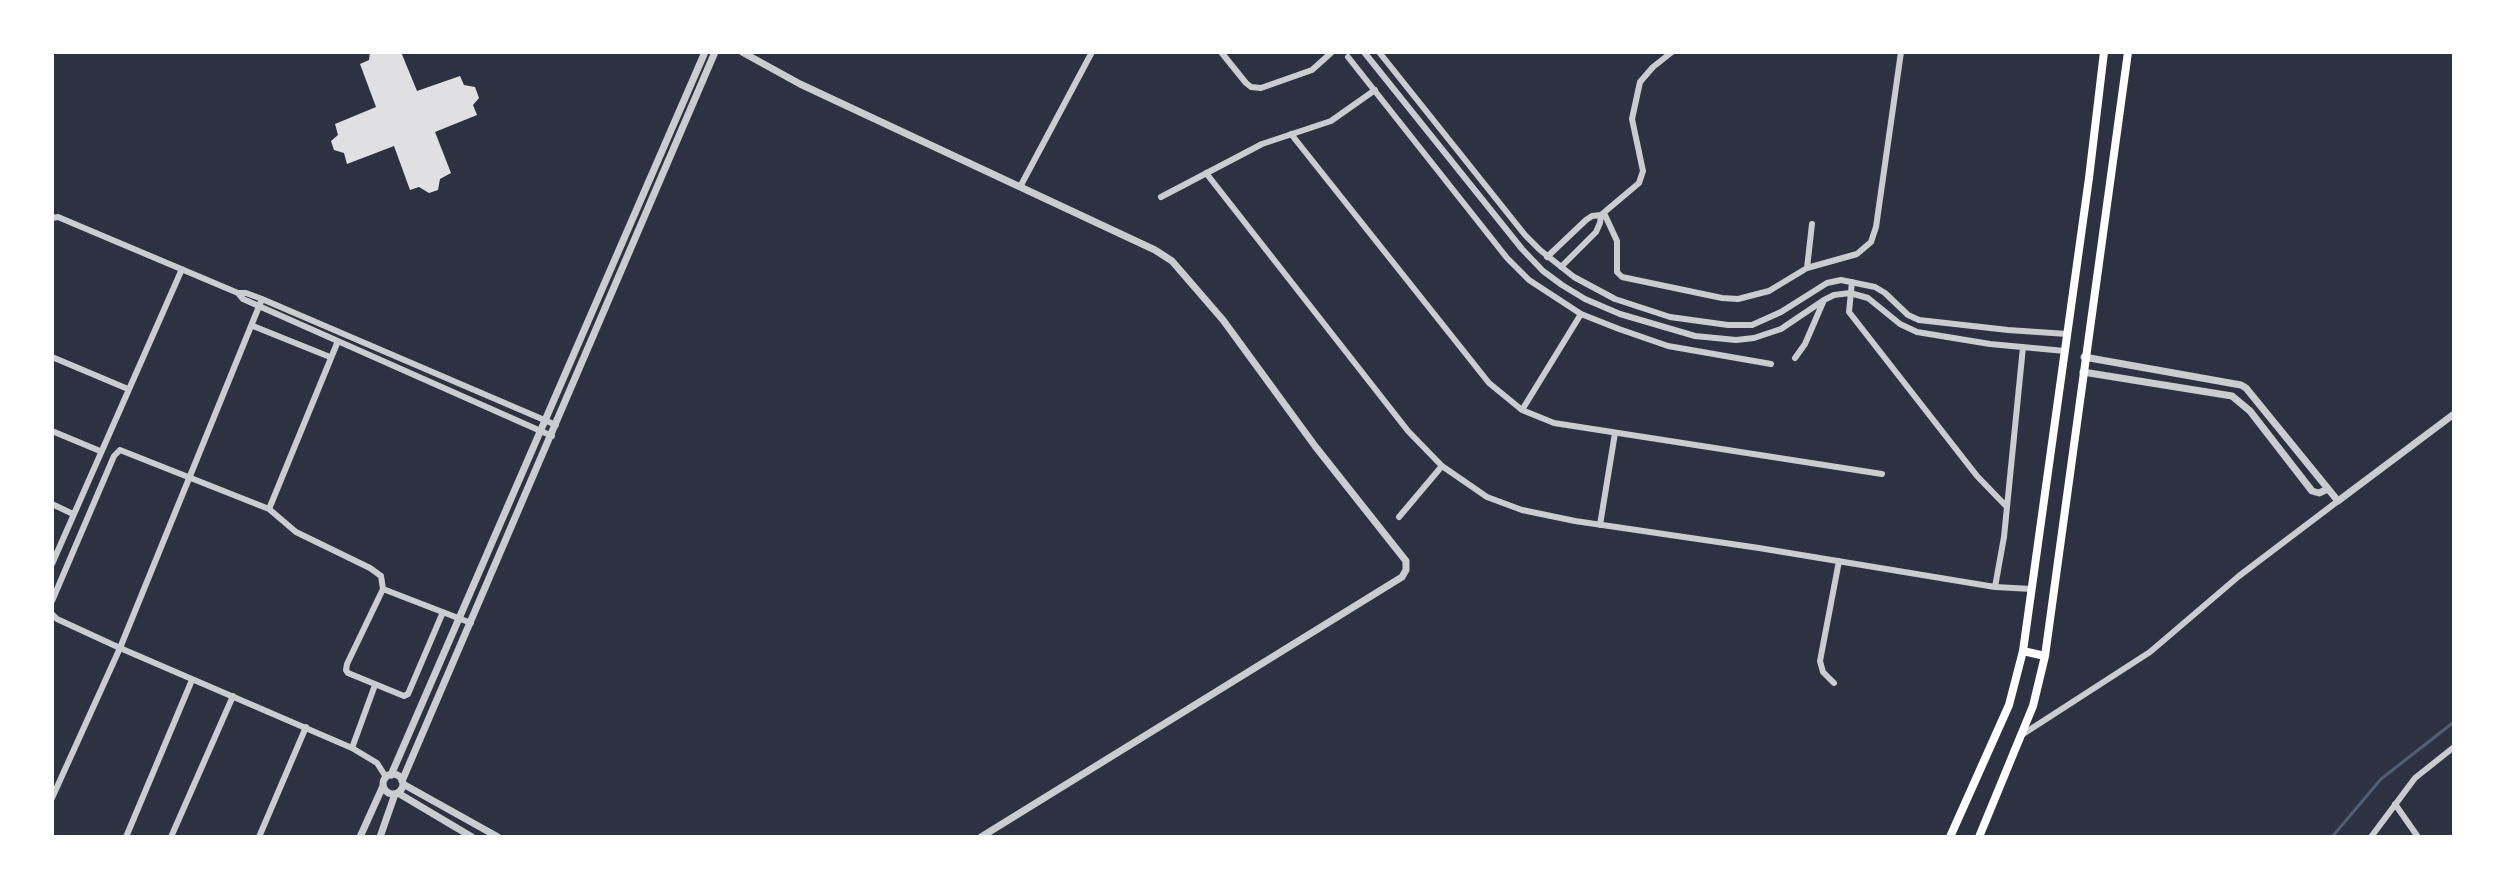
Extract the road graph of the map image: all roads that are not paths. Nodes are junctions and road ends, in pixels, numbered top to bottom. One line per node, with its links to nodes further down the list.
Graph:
1 (705, 52): 58 (street)
2 (715, 52): 59 (street)
3 (742, 52): 21 (street)
4 (1092, 52): 21 (street)
5 (1221, 52): 6 (street)
6 (1332, 52)
7 (1364, 52): 15 (street)
8 (1379, 52): 14 (street)
9 (1672, 52): 23 (street)
10 (1901, 52): 28 (street)
11 (2104, 52): 42 (main road)
12 (2128, 52): 49 (main road)
13 (1348, 57): 18 (street)
14 (1392, 70): 15 (street); 16 (street)
15 (1384, 77): 17 (street); 18 (street)
16 (1398, 77): 17 (street); 26 (street)
17 (1389, 85): 18 (street); 30 (street)
18 (1375, 90): 19 (street); 39 (street)
19 (1291, 134): 20 (street); 56 (street)
20 (1206, 173): 22 (street); 67 (street)
21 (1020, 187): 111 (street)
22 (1161, 197)
23 (1603, 214): 26 (street); 27 (street); 28 (street)
24 (52, 218): 29 (street)
25 (1812, 224): 28 (street)
26 (1550, 259): 27 (street); 30 (street)
27 (1561, 267): 32 (street)
28 (1807, 268)
29 (182, 269): 38 (street); 54 (street)
30 (1543, 271): 35 (street)
31 (1852, 282): 33 (street); 34 (street); 41 (street)
32 (1592, 288): 33 (street); 35 (street)
33 (1599, 292): 37 (street)
34 (1850, 293): 36 (street); 44 (street); 73 (street)
35 (1585, 299): 37 (street); 39 (street)
36 (1824, 300): 37 (street); 50 (street)
37 (1593, 302): 39 (street)
38 (261, 303): 40 (street); 43 (street); 58 (street)
39 (1581, 313): 51 (street); 56 (street)
40 (253, 326): 48 (street); 69 (street)
41 (2008, 330): 42 (street); 44 (street)
42 (2067, 334): 46 (main road)
43 (338, 341): 48 (street); 61 (street)
44 (2006, 346): 45 (street)
45 (2023, 347): 46 (street); 73 (street)
46 (2065, 351): 82 (main road)
47 (52, 357): 54 (street)
48 (330, 357): 74 (street)
49 (2084, 357): 52 (main road); 53 (street)
50 (1795, 358)
51 (1771, 364)
52 (2083, 372): 55 (street); 90 (main road)
53 (2234, 381): 55 (street); 64 (street)
54 (128, 389): 65 (street)
55 (2232, 396): 66 (street)
56 (1522, 410): 62 (street)
57 (2454, 414): 71 (street)
58 (545, 420): 59 (street); 61 (street)
59 (556, 425): 63 (street)
60 (52, 431): 65 (street)
61 (540, 431): 63 (street); 86 (street)
62 (1615, 433): 68 (street); 77 (street)
63 (552, 436): 87 (street)
64 (2291, 443): 66 (street); 70 (street)
65 (100, 451): 75 (street)
66 (2281, 452): 70 (street)
67 (1442, 466): 76 (street); 77 (street)
68 (1882, 474)
69 (188, 478): 74 (street); 83 (street); 88 (street)
70 (2328, 489): 71 (street)
71 (2338, 501): 96 (street)
72 (52, 504): 75 (street)
73 (2006, 506): 80 (street)
74 (269, 509): 81 (street)
75 (73, 514): 79 (street)
76 (1399, 517)
77 (1600, 525): 78 (street)
78 (1839, 561): 80 (street); 92 (street)
79 (52, 564)
80 (1995, 587): 82 (street)
81 (383, 589): 84 (street); 93 (street)
82 (2032, 589): 89 (main road)
83 (52, 601)
84 (443, 612): 86 (street); 93 (street)
85 (52, 614): 88 (street)
86 (459, 618): 87 (street); 99 (street)
87 (471, 623): 100 (street)
88 (120, 648): 91 (street); 102 (street)
89 (2023, 651): 90 (main road); 112 (main road)
90 (2045, 656): 96 (main road)
91 (192, 680): 94 (street); 104 (street)
92 (1834, 683)
93 (375, 685): 98 (street)
94 (233, 696): 95 (street); 105 (street)
95 (306, 727): 98 (street); 106 (street)
96 (2020, 736): 113 (main road)
97 (2454, 747): 103 (street)
98 (352, 748): 99 (street)
99 (387, 779): 100 (street); 101 (street); 107 (street)
100 (403, 782): 101 (street); 110 (street)
101 (397, 793): 108 (street); 109 (street)
102 (52, 798)
103 (2395, 804): 114 (street); 115 (street)
104 (126, 837)
105 (171, 837)
106 (259, 837)
107 (360, 837)
108 (380, 837)
109 (472, 837)
110 (498, 837)
111 (981, 837)
112 (1950, 837)
113 (1979, 837)
114 (2371, 837)
115 (2418, 837)

